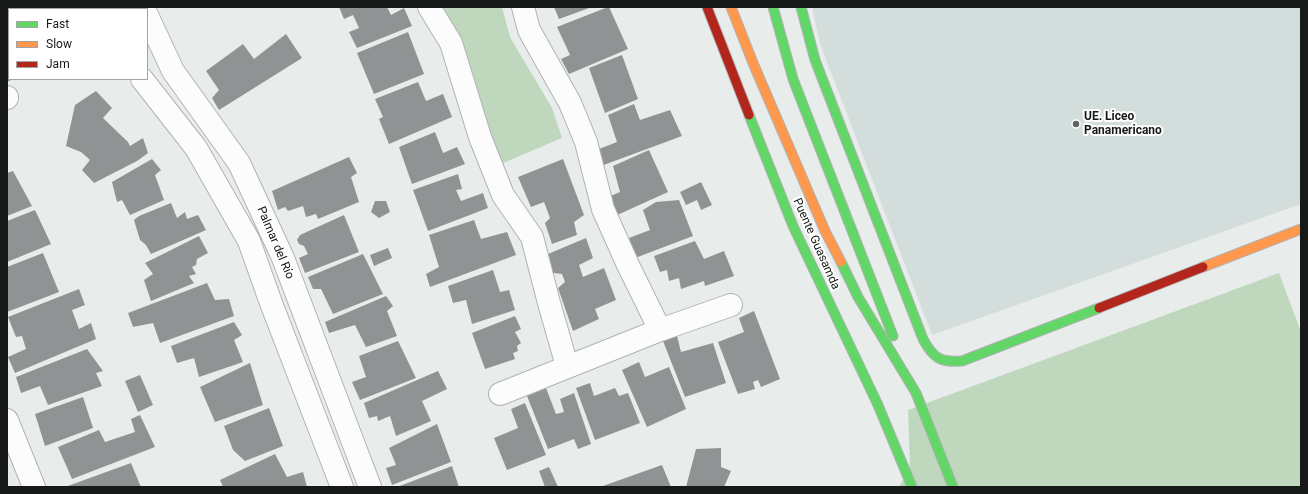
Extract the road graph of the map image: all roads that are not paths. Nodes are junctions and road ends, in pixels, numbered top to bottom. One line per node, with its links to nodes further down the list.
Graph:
1 (429, 7): 15 (street)
2 (523, 7): 14 (street)
3 (707, 7): 22 (main road, Puente Guasamda)
4 (731, 7): 16 (main road, Puente Guasamda)
5 (773, 7): 16 (main road, Puente Guasamda)
6 (801, 7): 10 (main road)
7 (148, 17): 8 (street, Palmar del Río)
8 (173, 71): 9 (street); 11 (street, Palmar del Río)
9 (145, 83): 12 (street, Palmar del Río)
10 (1301, 229)
11 (296, 291): 12 (street); 21 (street, Palmar del Río)
12 (271, 303): 20 (street, Palmar del Río)
13 (731, 305): 14 (street)
14 (660, 330): 15 (street)
15 (567, 366): 17 (street)
16 (916, 392): 23 (main road, Puente Guasamda)
17 (500, 394)
18 (7, 420): 19 (street)
19 (34, 487)
20 (342, 487)
21 (370, 487)
22 (912, 487)
23 (953, 487)

